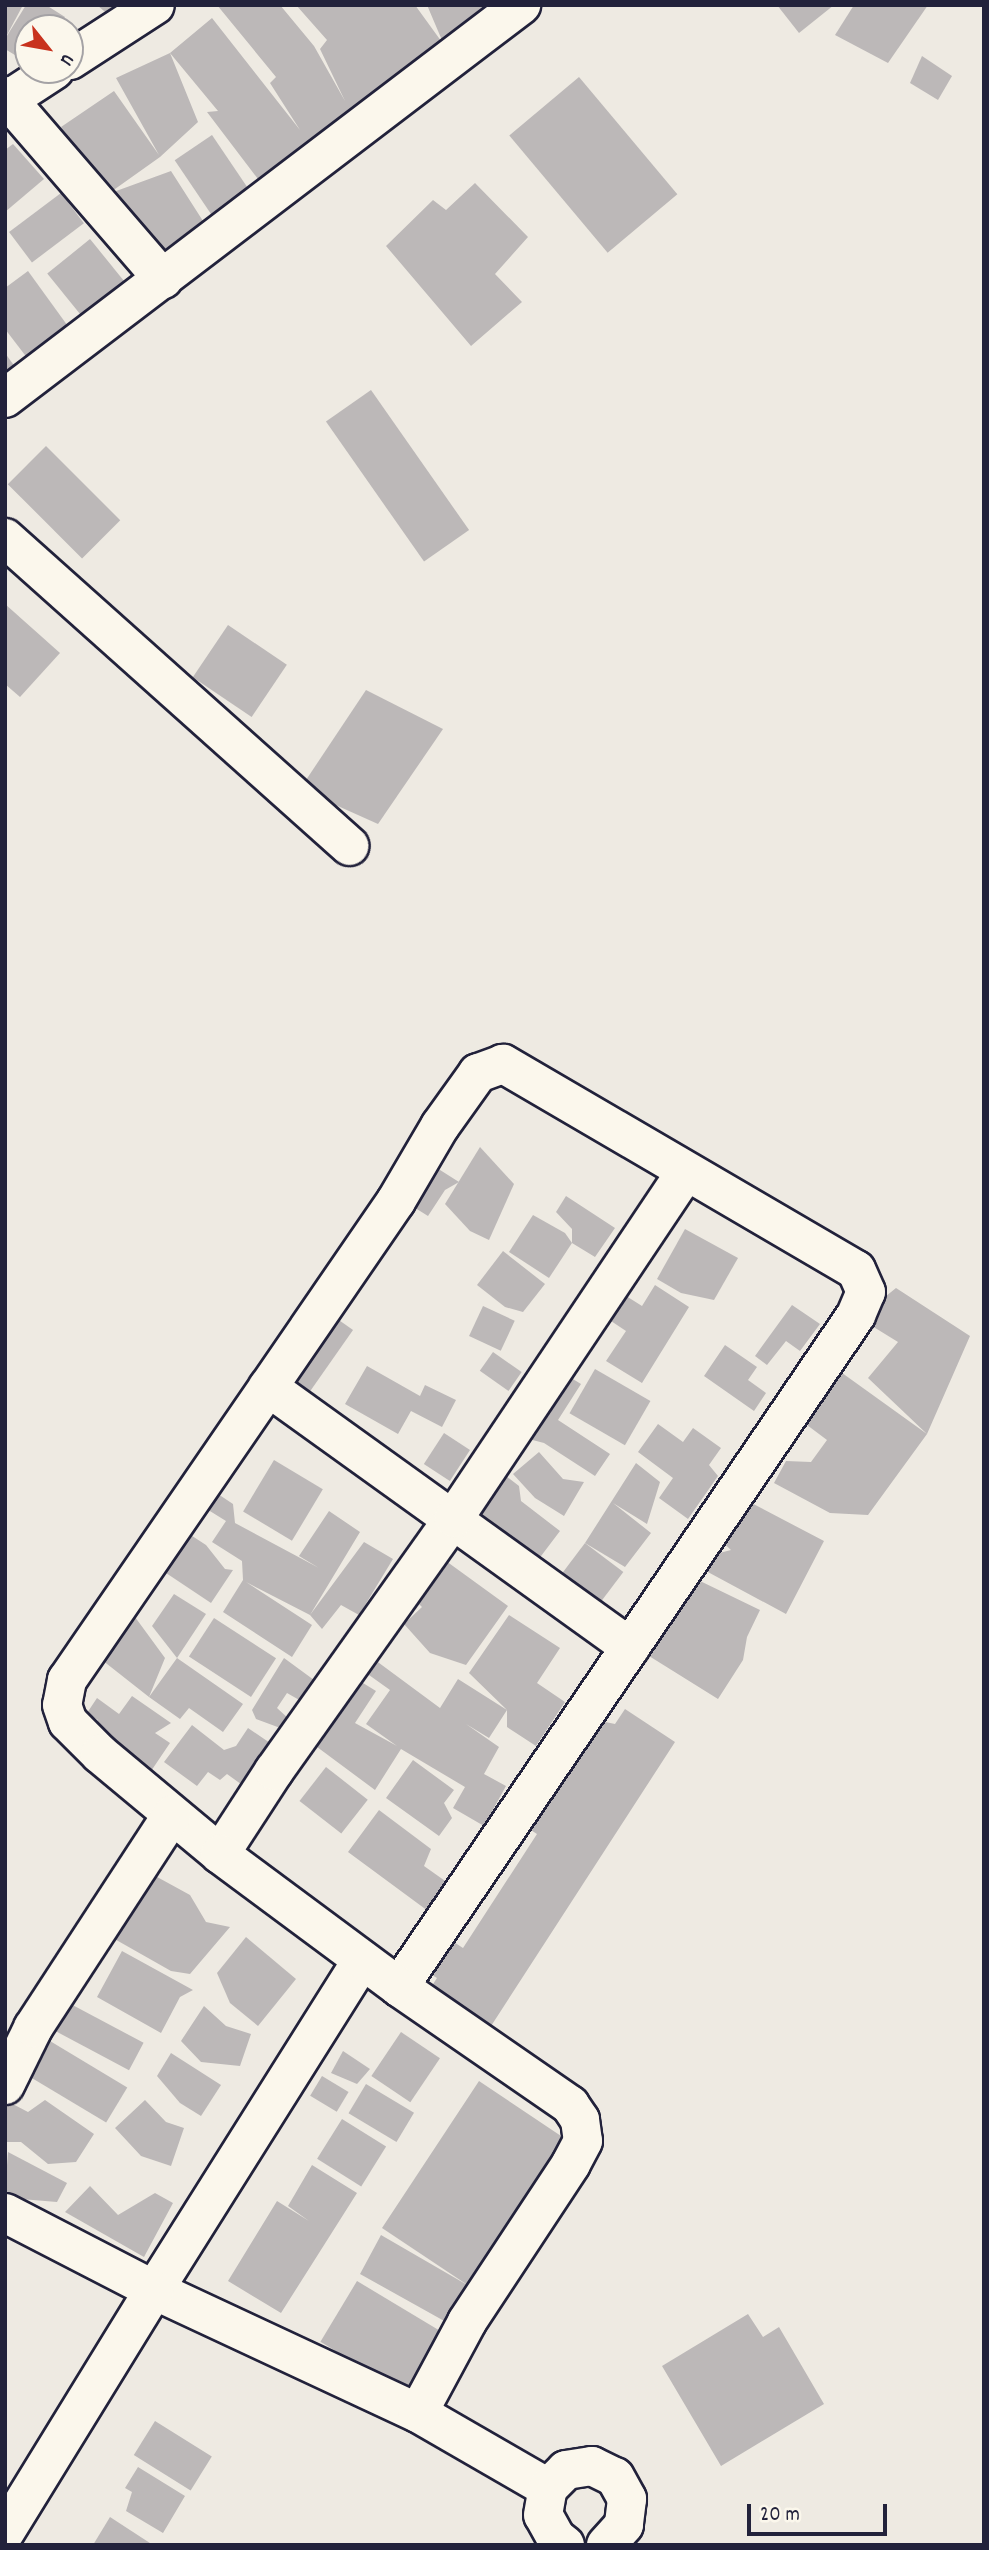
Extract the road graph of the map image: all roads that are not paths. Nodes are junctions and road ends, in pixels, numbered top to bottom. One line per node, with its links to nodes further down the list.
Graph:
1 (155, 5): 3 (street)
2 (521, 5): 6 (street)
3 (84, 51)
4 (31, 84): 5 (street)
5 (7, 99): 6 (street)
6 (163, 279): 7 (street)
7 (5, 398)
8 (5, 538): 9 (street)
9 (349, 846)
10 (685, 1172): 11 (street); 12 (street); 13 (street)
11 (268, 1387): 12 (street); 14 (street)
12 (454, 1518): 13 (street); 15 (street)
13 (630, 1647): 17 (street)
14 (172, 1815): 15 (street); 18 (street)
15 (220, 1854): 16 (street)
16 (362, 1960): 17 (street); 20 (street)
17 (399, 1987): 21 (street)
18 (5, 2085)
19 (5, 2213): 20 (street)
20 (154, 2290): 21 (street); 23 (street)
21 (418, 2413): 22 (street)
22 (548, 2488): 24 (street); 25 (street)
23 (5, 2532)
24 (565, 2545)
25 (606, 2545)

